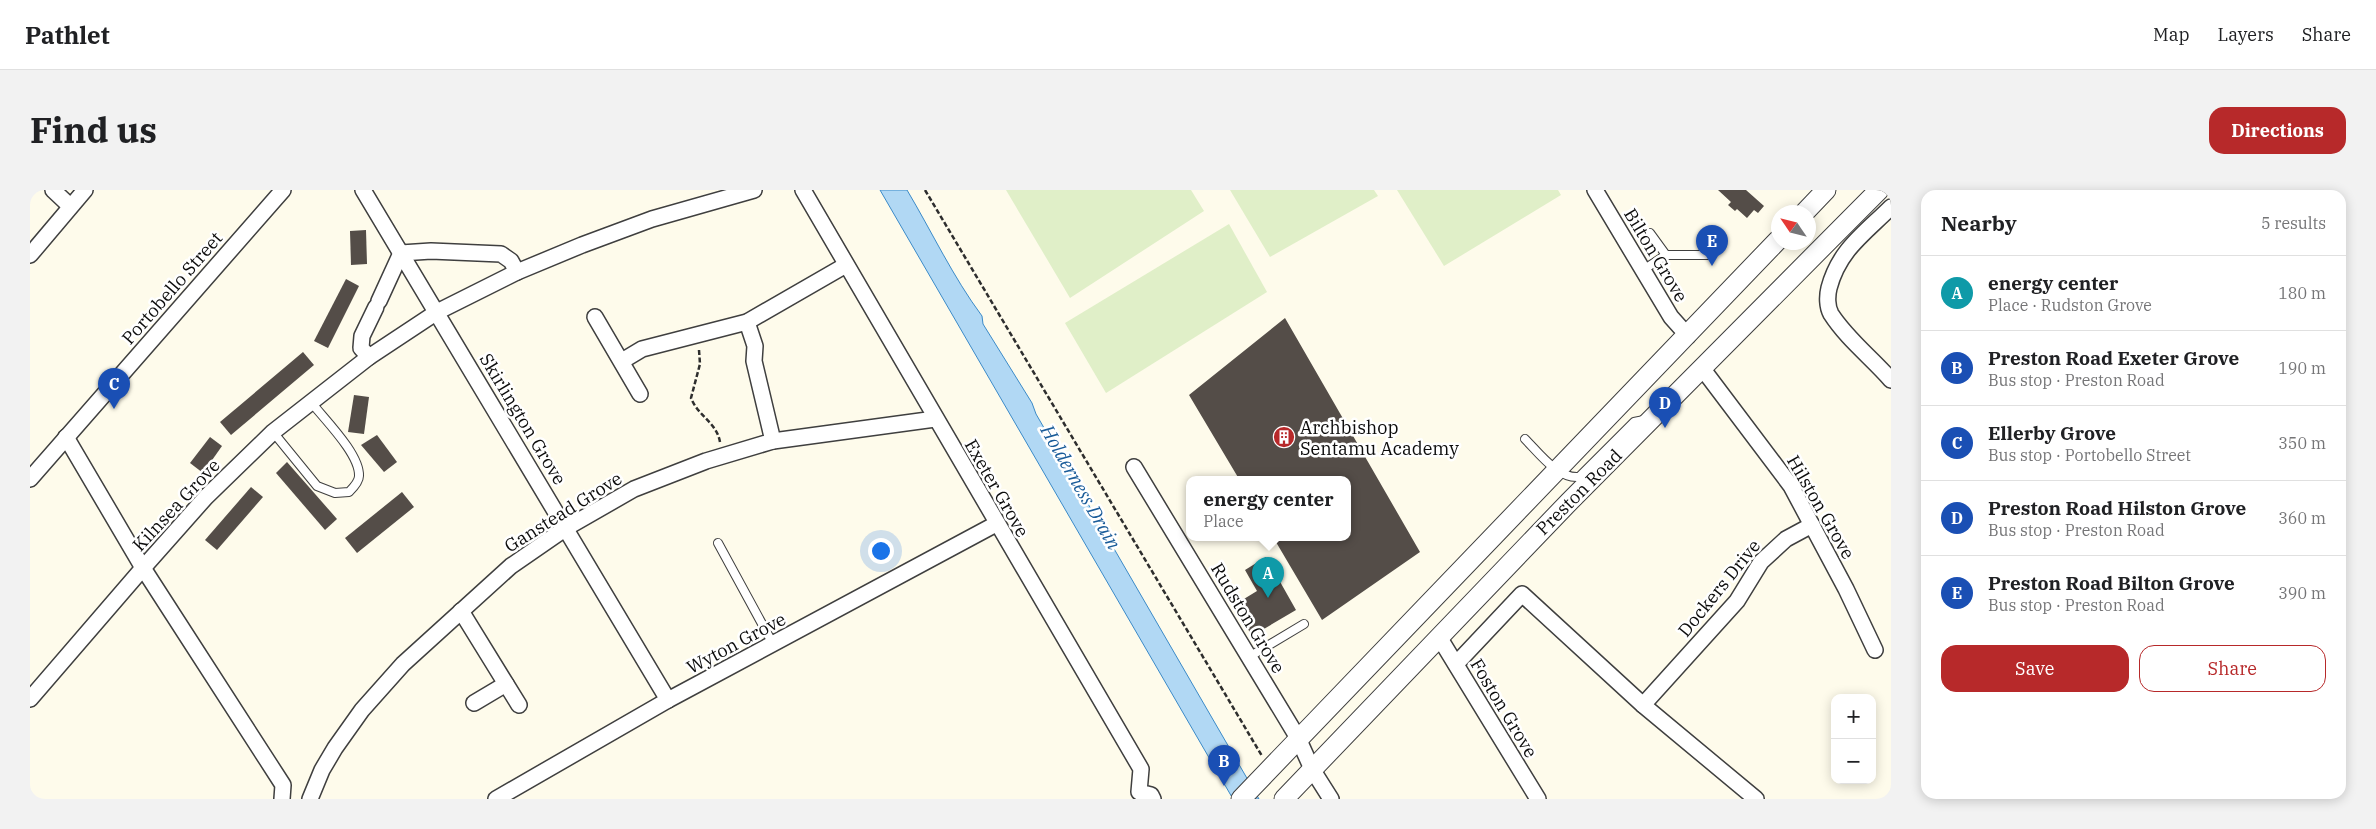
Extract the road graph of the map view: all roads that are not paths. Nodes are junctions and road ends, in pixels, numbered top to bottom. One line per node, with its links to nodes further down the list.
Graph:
1 (53, 190): 11 (street)
2 (85, 190): 11 (street)
3 (283, 190): 35 (street, Portobello Street)
4 (363, 190): 15 (street, Skirlington Grove)
5 (754, 190): 21 (street, Kilnsea Grove)
6 (803, 190): 19 (street, Exeter Grove)
7 (1595, 190): 20 (street, Bilton Grove)
8 (1826, 190): 10 (street)
9 (1878, 190): 28 (street, Preston Road)
10 (1812, 205)
11 (70, 206): 16 (street)
12 (1891, 207): 29 (street)
13 (1650, 233): 17 (lane)
14 (1771, 247): 25 (street, Preston Road)
15 (401, 253): 21 (street); 22 (street, Skirlington Grove); 26 (street)
16 (30, 255)
17 (1666, 255): 18 (lane); 20 (lane)
18 (1712, 255)
19 (846, 265): 24 (street); 32 (street, Exeter Grove)
20 (1643, 270): 25 (street, Bilton Grove)
21 (517, 272): 22 (street, Kilnsea Grove)
22 (437, 312): 26 (street, Kilnsea Grove); 43 (street, Skirlington Grove)
23 (595, 317): 27 (street)
24 (747, 322): 27 (street); 37 (street)
25 (1688, 336): 39 (street, Preston Road)
26 (369, 357): 31 (street, Kilnsea Grove)
27 (622, 361): 30 (street)
28 (1702, 368): 33 (street, Preston Road); 42 (street, Hilston Grove)
29 (1891, 380)
30 (640, 394)
31 (311, 402): 34 (street, Kilnsea Grove); 34 (lane)
32 (936, 419): 37 (street, Ganstead Grove); 41 (street, Exeter Grove)
33 (1651, 420): 39 (lane); 48 (street, Preston Road)
34 (273, 432): 45 (street, Kilnsea Grove)
35 (66, 437): 40 (street, Portobello Street); 45 (street)
36 (1525, 439): 39 (lane)
37 (773, 441): 43 (street, Ganstead Grove)
38 (1134, 467): 51 (street, Rudston Grove)
39 (1557, 470): 59 (street, Preston Road)
40 (30, 479)
41 (996, 524): 49 (street, Wyton Grove); 61 (street, Exeter Grove)
42 (1812, 525): 50 (street, Hilston Grove); 58 (street, Dockers Drive)
43 (566, 528): 46 (street, Ganstead Grove); 55 (street, Skirlington Grove)
44 (718, 543): 49 (lane)
45 (143, 568): 54 (street, Kilnsea Grove); 62 (street)
46 (461, 611): 53 (street); 63 (street, Ganstead Grove)
47 (1304, 624): 51 (lane)
48 (1439, 637): 52 (street, Foston Grove); 60 (street, Preston Road)
49 (773, 644): 55 (street, Wyton Grove)
50 (1875, 650)
51 (1249, 657): 59 (street, Rudston Grove)
52 (1456, 664): 58 (street); 69 (street, Foston Grove)
53 (506, 684): 56 (street); 57 (street)
54 (30, 699)
55 (668, 700): 64 (street, Wyton Grove)
56 (474, 703)
57 (519, 705)
58 (1642, 706): 70 (street)
59 (1298, 738): 60 (street, Rudston Grove); 66 (street, Preston Road)
60 (1312, 769): 67 (street, Preston Road); 68 (street, Rudston Grove)
61 (1132, 795): 65 (street, Exeter Grove)
62 (282, 799)
63 (310, 799)
64 (496, 799)
65 (1153, 799)
66 (1241, 799)
67 (1284, 799)
68 (1331, 799)
69 (1538, 799)
70 (1756, 799)

